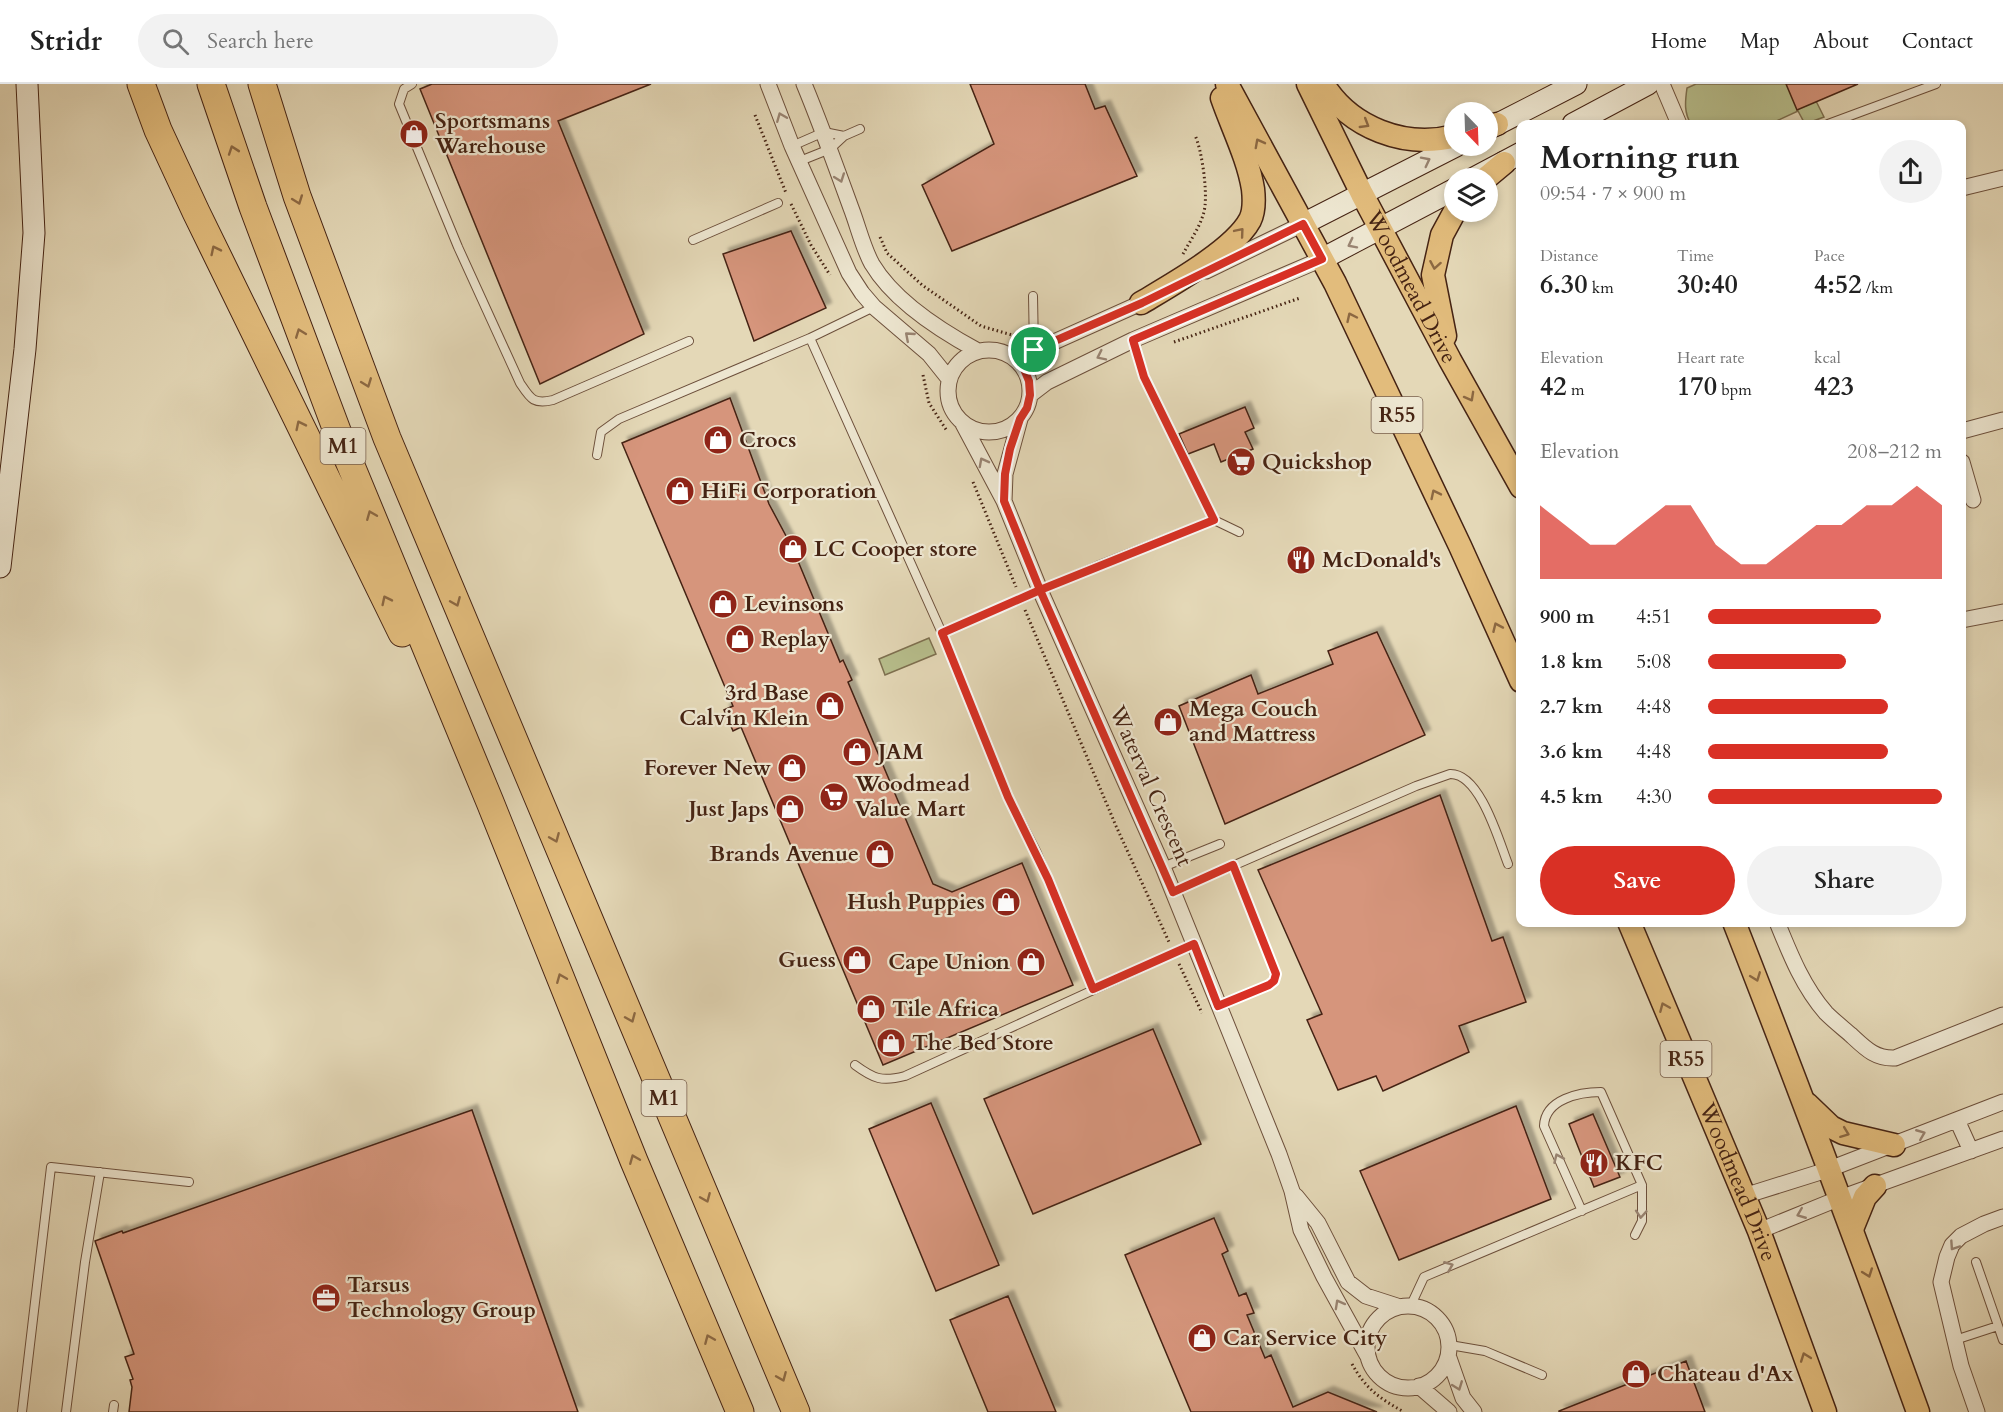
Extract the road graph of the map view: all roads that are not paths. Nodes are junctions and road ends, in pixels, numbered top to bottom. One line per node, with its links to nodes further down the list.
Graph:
1 (27, 84): 64 (main road)
2 (141, 84): 70 (highway, one-way to 2)
3 (211, 84): 70 (highway, M1, one-way to 3)
4 (262, 84): 115 (highway, M1, one-way to 115)
5 (412, 84): 46 (lane)
6 (768, 84): 24 (street, one-way to 6)
7 (804, 84): 21 (street)
8 (1217, 84): 42 (main road, one-way to 8)
9 (1227, 84): 37 (main road, R55, one-way to 9)
10 (1308, 84): 33 (main road, Woodmead Drive)
11 (1323, 84): 23 (main road, one-way to 23)
12 (1576, 84): 19 (main road)
13 (1648, 84): 16 (main road)
14 (1662, 84): 17 (street)
15 (1936, 84): 18 (lane)
16 (1581, 120)
17 (1677, 120)
18 (1839, 120)
19 (1498, 123)
20 (860, 129): 22 (lane)
21 (824, 132): 22 (lane); 24 (lane); 25 (street)
22 (844, 136): 25 (lane)
23 (1444, 139)
24 (792, 146): 28 (street)
25 (830, 149): 28 (lane); 48 (street, one-way to 48)
26 (1444, 152): 33 (main road, one-way to 26)
27 (1512, 158): 29 (main road); 30 (main road)
28 (800, 161): 43 (street)
29 (1493, 168)
30 (1498, 169)
31 (2003, 178): 32 (street)
32 (1966, 187)
33 (1362, 194): 37 (main road); 38 (main road, Woodmead Drive)
34 (1444, 195): 38 (main road)
35 (778, 203): 39 (lane)
36 (1449, 222): 50 (main road, one-way to 50)
37 (1303, 224): 40 (main road, R55); 42 (street)
38 (1382, 229): 40 (main road, one-way to 40); 50 (main road, Woodmead Drive)
39 (693, 240)
40 (1322, 259): 45 (street); 69 (main road, R55, one-way to 40)
41 (1033, 296): 47 (lane)
42 (1142, 303): 47 (street)
43 (874, 307): 44 (lane); 51 (street, one-way to 43)
44 (810, 338): 57 (lane); 68 (lane)
45 (1133, 340): 52 (street, one-way to 52); 62 (lane)
46 (689, 341)
47 (1034, 350): 49 (street)
48 (978, 351): 49 (street); 51 (street)
49 (1016, 359): 52 (street)
50 (1450, 360): 59 (main road, Woodmead Drive, one-way to 59)
51 (949, 379): 55 (street)
52 (1030, 395): 53 (street)
53 (1020, 419): 55 (street); 61 (street, Waterval Crescent)
54 (2003, 420): 56 (street)
55 (962, 422): 61 (street, Waterval Crescent, one-way to 55)
56 (1966, 430)
57 (597, 455)
58 (1966, 476): 60 (street)
59 (1516, 478)
60 (1973, 500)
61 (1004, 501): 65 (street, Waterval Crescent)
62 (1214, 520): 63 (lane); 65 (lane)
63 (1239, 532)
64 (0, 567)
65 (1040, 590): 68 (lane); 74 (street, Waterval Crescent)
66 (2003, 612): 67 (street)
67 (1966, 619)
68 (942, 633): 80 (lane)
69 (1516, 670)
70 (490, 802): 114 (highway, M1, one-way to 70)
71 (1220, 844): 74 (lane)
72 (1508, 864): 73 (lane)
73 (1233, 865): 75 (lane); 81 (lane)
74 (1163, 867): 75 (street, Waterval Crescent)
75 (1173, 892): 79 (street, Waterval Crescent)
76 (1631, 927): 96 (main road, Woodmead Drive / R55, one-way to 76)
77 (1736, 927): 85 (main road, one-way to 85)
78 (1779, 927): 82 (street)
79 (1194, 944): 80 (lane); 81 (street, Waterval Crescent)
80 (1093, 989): 83 (lane)
81 (1218, 1006): 95 (street, Waterval Crescent)
82 (2003, 1015)
83 (855, 1065)
84 (2003, 1102): 86 (street)
85 (1805, 1103): 88 (main road, one-way to 88); 90 (main road)
86 (1957, 1120): 88 (street, one-way to 86); 89 (street)
87 (2003, 1139): 89 (street)
88 (1894, 1145): 90 (street)
89 (1971, 1151): 94 (street)
90 (1827, 1170): 96 (street); 97 (main road)
91 (100, 1172): 92 (lane); 112 (lane); 113 (lane)
92 (189, 1182)
93 (1641, 1185): 98 (lane); 98 (lane, one-way to 93); 102 (lane, one-way to 102)
94 (1875, 1186): 97 (street); 100 (main road)
95 (1292, 1191): 104 (street, Waterval Crescent); 109 (street, Waterval Crescent, one-way to 95)
96 (1744, 1196): 101 (main road, Woodmead Drive / R55)
97 (1840, 1198): 100 (main road); 101 (street, one-way to 101)
98 (1582, 1211): 104 (lane, one-way to 98)
99 (2003, 1217): 106 (street, one-way to 106)
100 (1852, 1229): 119 (main road, one-way to 119)
101 (1759, 1231): 118 (main road, Woodmead Drive / R55, one-way to 101)
102 (1635, 1235)
103 (1976, 1262): 105 (lane)
104 (1404, 1306): 108 (street); 109 (street)
105 (1998, 1326): 106 (lane); 107 (lane)
106 (1955, 1340): 120 (street)
107 (2003, 1340)
108 (1449, 1351): 110 (lane); 111 (street); 117 (street, one-way to 117)
109 (1367, 1355): 111 (street)
110 (1542, 1375)
111 (1419, 1386): 116 (street)
112 (22, 1412)
113 (66, 1412)
114 (740, 1412)
115 (796, 1412)
116 (1449, 1412)
117 (1474, 1412)
118 (1826, 1412)
119 (1917, 1412)
120 (1977, 1412)

